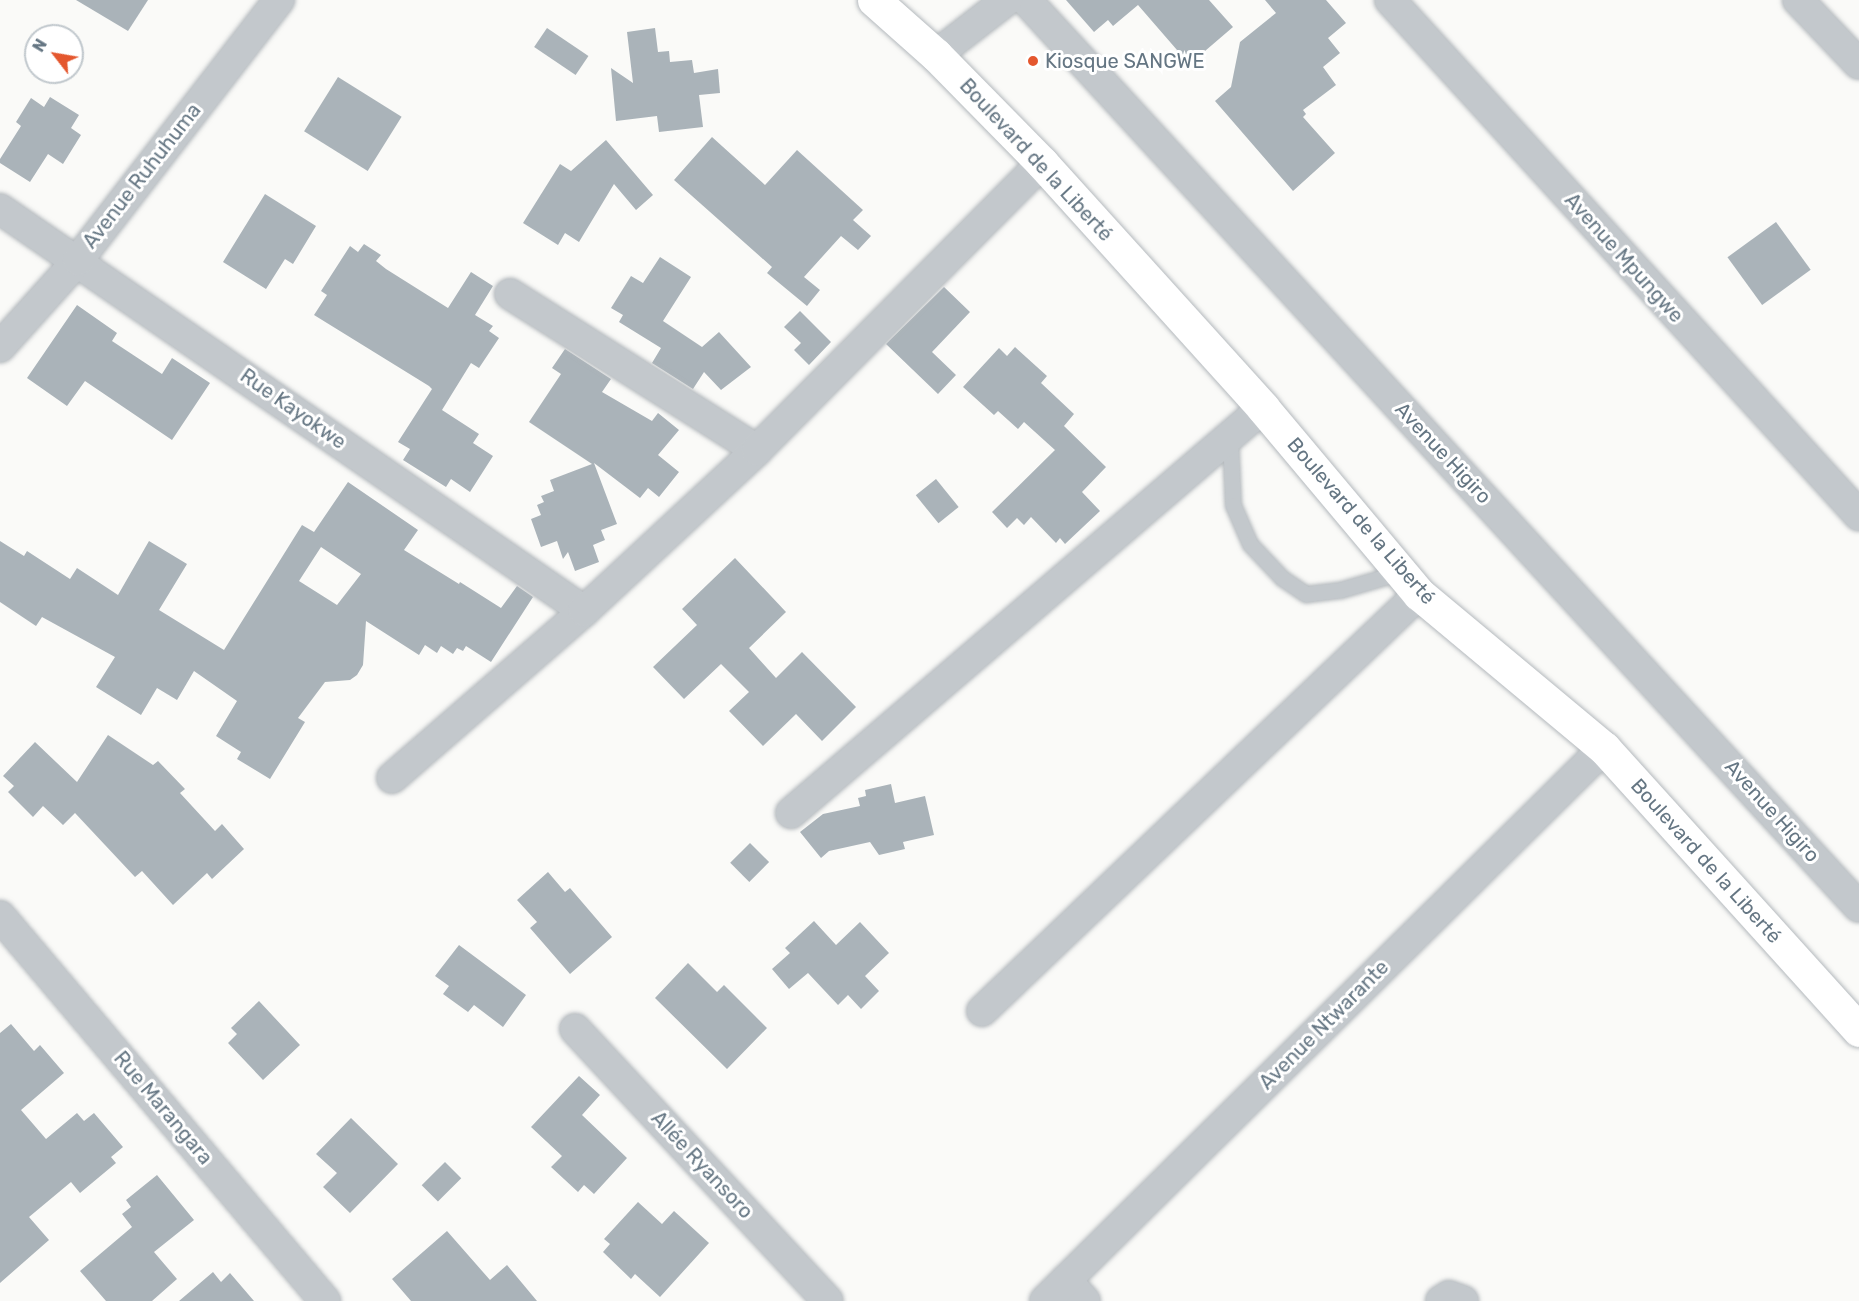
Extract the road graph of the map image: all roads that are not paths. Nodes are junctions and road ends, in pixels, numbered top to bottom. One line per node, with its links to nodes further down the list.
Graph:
1 (279, 0): 11 (street, Avenue Ruhuhuma)
2 (874, 0): 7 (highway, Boulevard de la Liberté)
3 (1007, 0): 7 (street)
4 (1026, 0): 23 (street, Avenue Higiro)
5 (1390, 0): 17 (street, Avenue Mpungwe)
6 (1798, 0): 8 (street)
7 (936, 55): 9 (highway, Boulevard de la Liberté)
8 (1859, 63)
9 (1042, 163): 14 (highway, Boulevard de la Liberté); 16 (street)
10 (0, 209): 11 (street, Rue Kayokwe)
11 (78, 260): 13 (street, Avenue Ruhuhuma); 19 (street, Rue Kayokwe)
12 (510, 294): 16 (street)
13 (0, 347)
14 (1263, 408): 15 (street); 18 (highway, Boulevard de la Liberté)
15 (1230, 437): 18 (lane); 22 (street)
16 (757, 450): 19 (street)
17 (1859, 515)
18 (1410, 583): 20 (highway, Boulevard de la Liberté); 25 (street)
19 (584, 611): 21 (street)
20 (1604, 748): 27 (highway, Boulevard de la Liberté); 28 (street, Avenue Ntwarante)
21 (392, 778)
22 (791, 813)
23 (1859, 907)
24 (0, 916): 29 (street, Rue Marangara)
25 (982, 1011)
26 (575, 1029): 30 (street, Allée Ryansoro)
27 (1859, 1030)
28 (1065, 1294)
29 (325, 1301)
30 (828, 1301)
31 (1441, 1301): 32 (street)
32 (1463, 1301)

